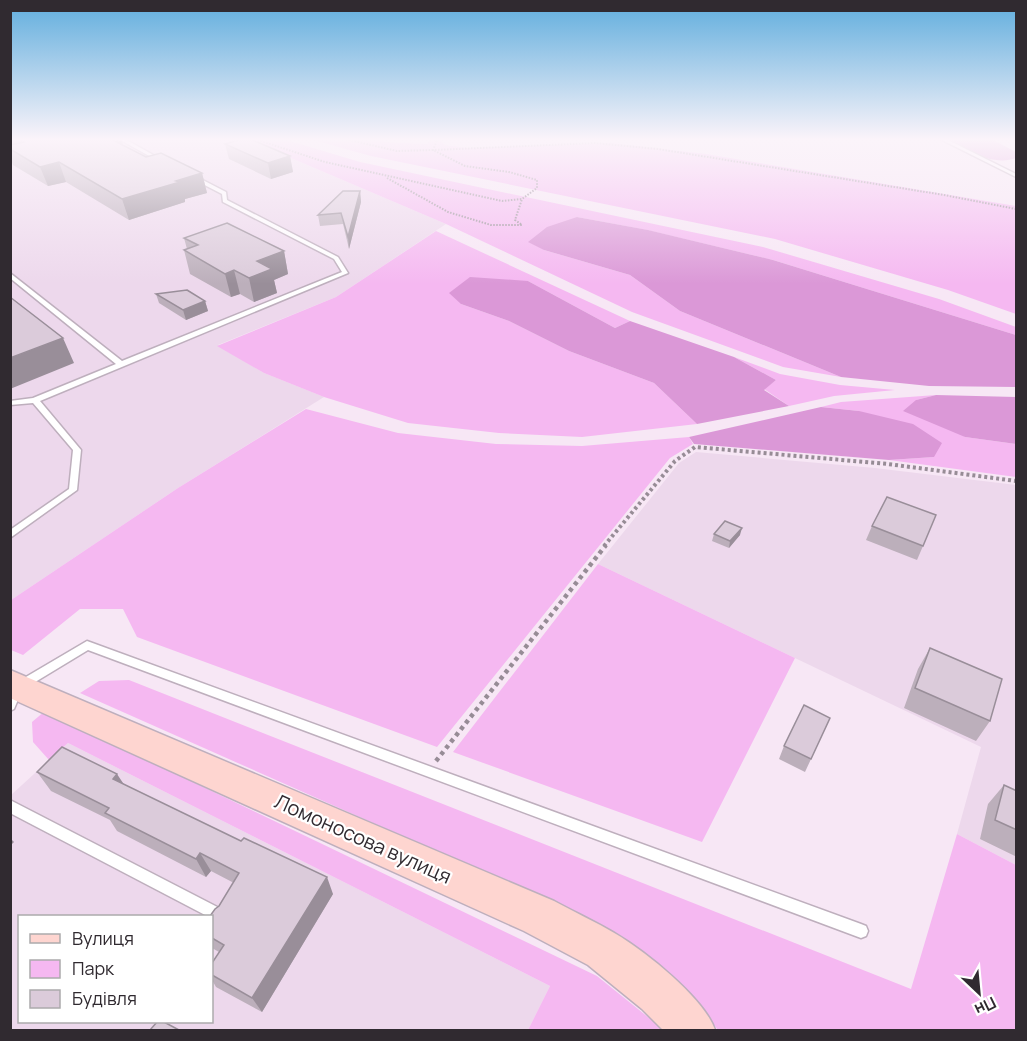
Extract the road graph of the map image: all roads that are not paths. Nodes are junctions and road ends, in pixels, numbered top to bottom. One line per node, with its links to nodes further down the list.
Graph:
1 (212, 187): 5 (lane)
2 (10, 275): 3 (lane)
3 (21, 284): 4 (lane); 5 (lane)
4 (10, 287)
5 (121, 364): 6 (lane)
6 (35, 400): 7 (lane); 8 (lane)
7 (10, 403)
8 (10, 535)
9 (13, 692): 12 (lane); 13 (street, Ломоносова вулиця)
10 (10, 806): 11 (lane)
11 (222, 917)
12 (861, 931)
13 (693, 1030)

